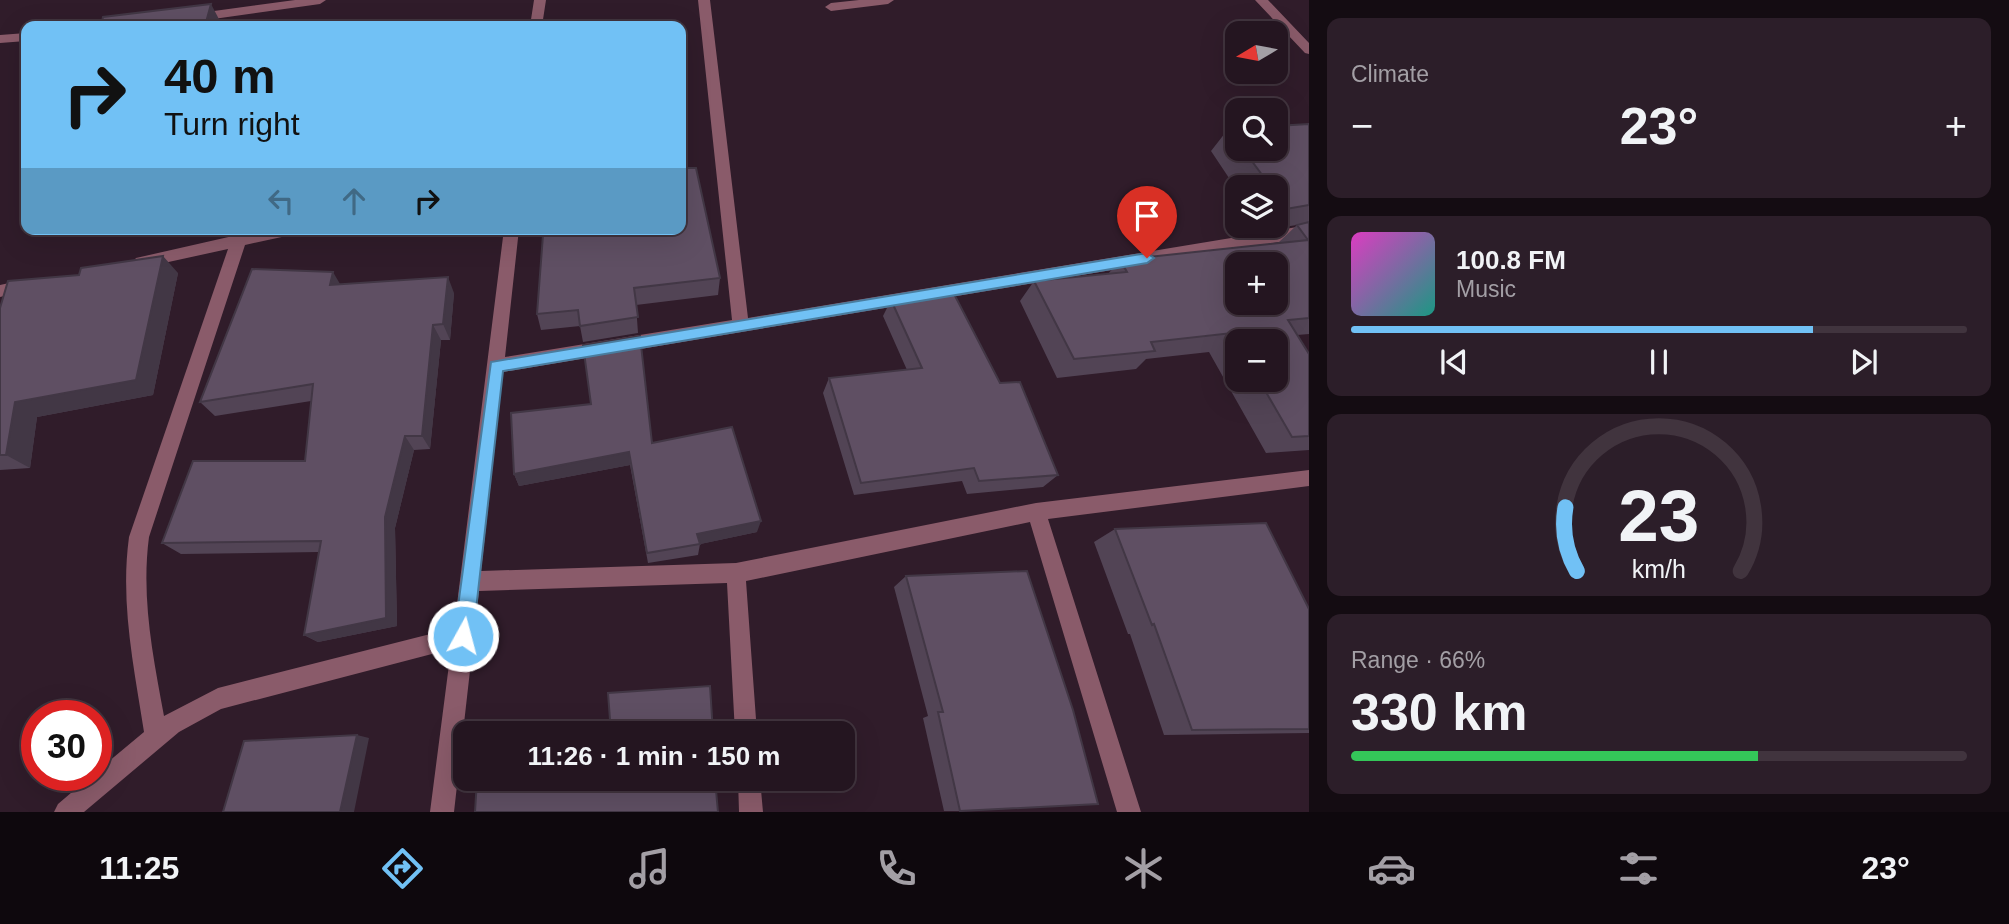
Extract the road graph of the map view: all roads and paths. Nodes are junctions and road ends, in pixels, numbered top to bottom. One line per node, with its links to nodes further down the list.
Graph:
1 (320, 0): 7 (street)
2 (540, 0): 8 (street)
3 (704, 0): 19 (street)
4 (888, 0): 6 (street)
5 (1261, 0): 11 (street)
6 (831, 7)
7 (184, 19)
8 (537, 21)
9 (21, 37): 10 (street)
10 (0, 39)
11 (1309, 50)
12 (1309, 231): 19 (street)
13 (267, 235): 15 (street)
14 (511, 235): 20 (street)
15 (238, 242): 16 (street); 27 (street)
16 (119, 267)
17 (40, 283): 18 (street)
18 (0, 291)
19 (741, 326): 20 (street)
20 (496, 366): 24 (street)
21 (1309, 478): 22 (street)
22 (1036, 512): 23 (street); 32 (street)
23 (736, 573): 24 (street); 26 (street)
24 (470, 581): 25 (street)
25 (463, 636): 27 (street); 30 (street)
26 (745, 721)
27 (156, 737): 29 (street)
28 (750, 791): 31 (street)
29 (66, 812)
30 (442, 812)
31 (751, 812)
32 (1129, 812)

